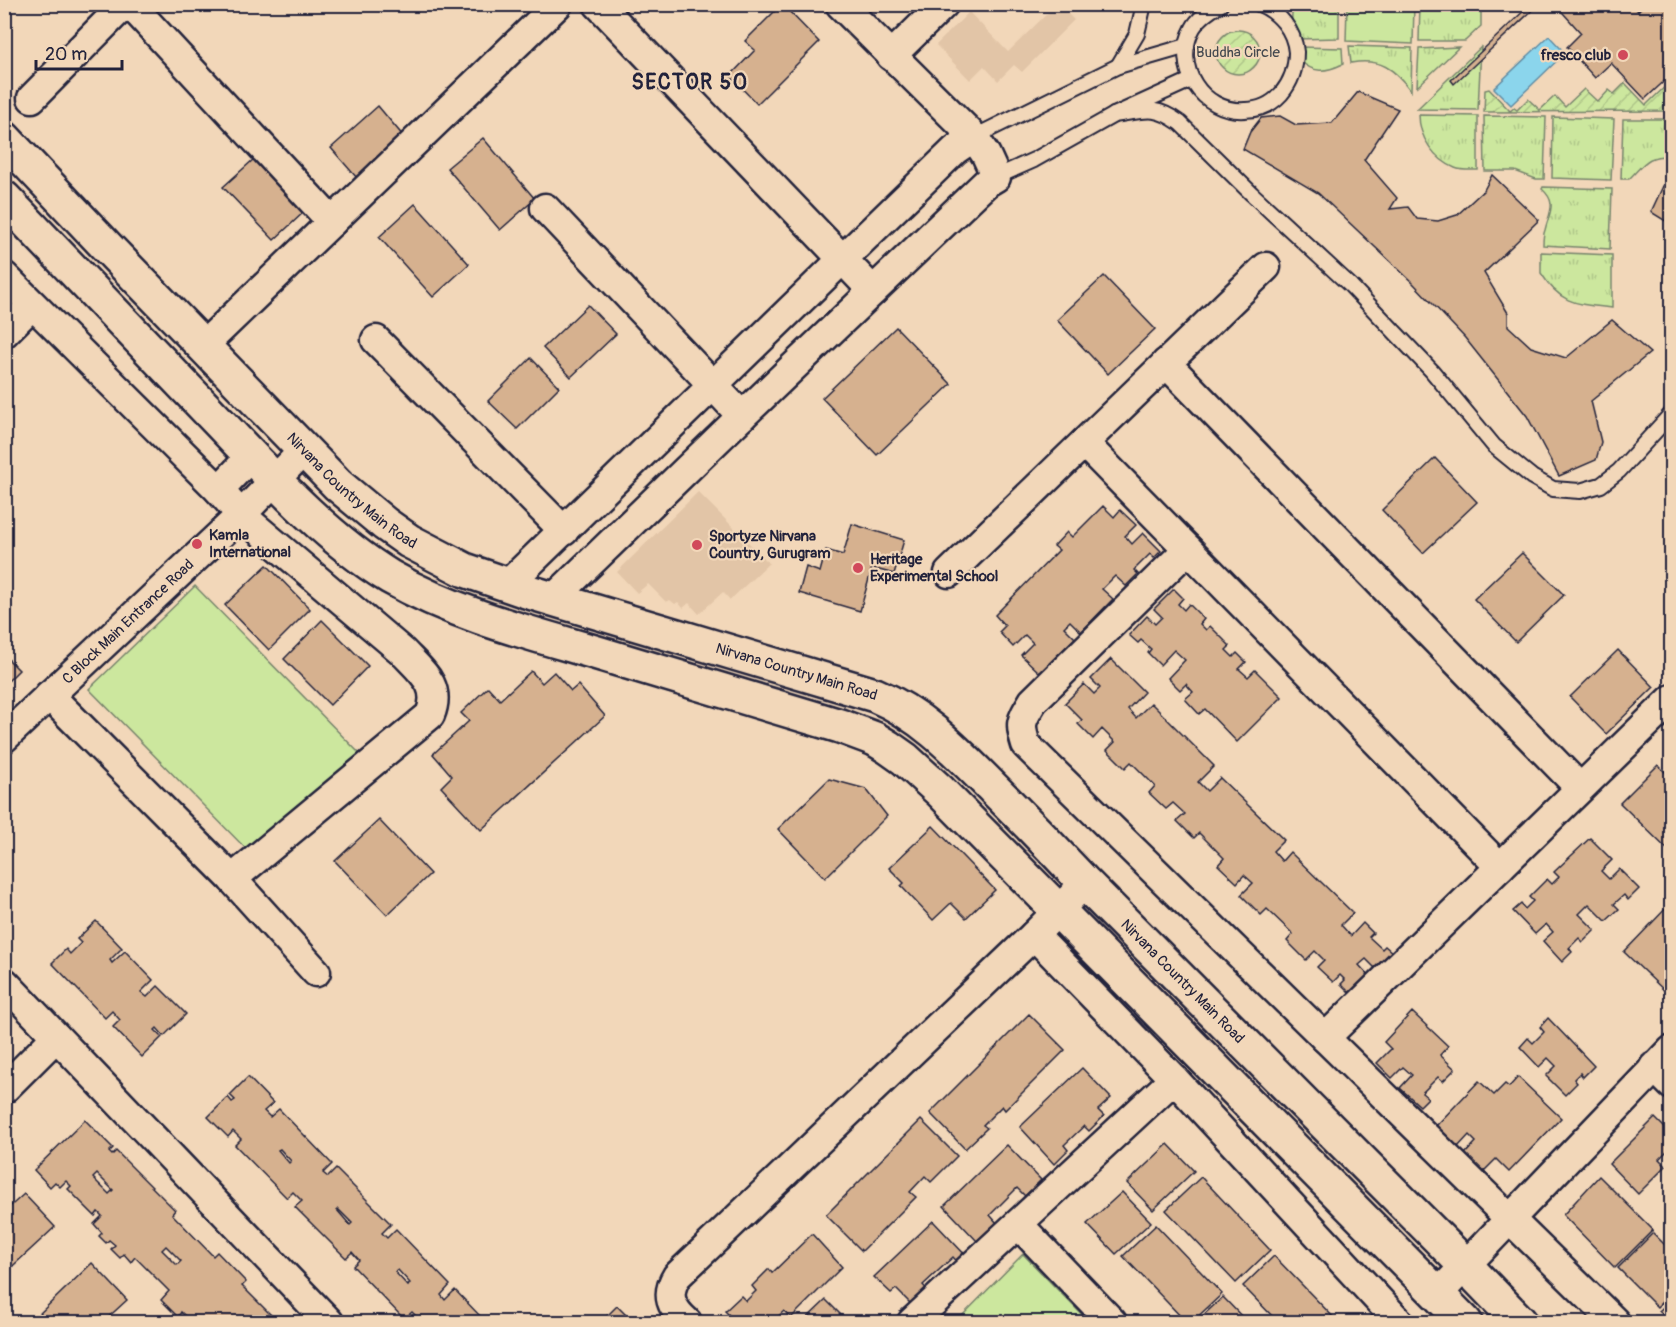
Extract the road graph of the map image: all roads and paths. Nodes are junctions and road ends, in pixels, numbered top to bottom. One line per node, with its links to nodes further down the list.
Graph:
1 (125, 4): 14 (street)
2 (130, 4): 21 (street)
3 (558, 4): 21 (street)
4 (598, 4): 22 (street)
5 (840, 4): 11 (street)
6 (944, 4): 11 (street)
7 (1144, 4): 12 (lane)
8 (1221, 4): 10 (lane)
9 (1259, 4): 13 (lane)
10 (1187, 46): 12 (lane); 13 (lane)
11 (891, 56): 16 (street)
12 (1118, 66): 16 (lane)
13 (1191, 80): 15 (lane)
14 (32, 98)
15 (1114, 115): 18 (lane); 32 (lane)
16 (974, 137): 18 (street); 22 (street)
17 (4, 138): 29 (street, Nirvana Country Main Road)
18 (996, 177): 25 (street)
19 (4, 198): 36 (street)
20 (545, 208): 31 (street)
21 (332, 222): 29 (street)
22 (842, 258): 25 (street); 31 (street)
23 (1266, 267): 30 (street)
24 (4, 276): 26 (street)
25 (873, 291): 33 (street)
26 (32, 305): 27 (street); 38 (street)
27 (4, 333)
28 (376, 340): 40 (street)
29 (203, 346): 35 (street, Nirvana Country Main Road)
30 (1166, 363): 34 (street); 48 (street)
31 (713, 385): 33 (street); 40 (street)
32 (1671, 413)
33 (742, 416): 44 (street)
34 (1084, 443): 41 (street); 42 (street)
35 (304, 450): 37 (street, C Block Main Entrance Road); 43 (street, Nirvana Country Main Road)
36 (251, 456): 37 (street); 38 (street)
37 (275, 480): 39 (street, C Block Main Entrance Road); 52 (street)
38 (219, 490): 39 (street)
39 (241, 515): 45 (street, C Block Main Entrance Road); 50 (street)
40 (564, 531): 43 (street)
41 (1188, 549): 49 (street); 57 (street)
42 (949, 573)
43 (508, 584): 44 (street, Nirvana Country Main Road)
44 (553, 599): 51 (street, Nirvana Country Main Road)
45 (49, 695): 47 (street, C Block Main Entrance Road); 50 (street)
46 (1671, 699): 48 (street)
47 (4, 738)
48 (1580, 788): 49 (street)
49 (1500, 867): 57 (street)
50 (232, 879): 54 (street)
51 (1085, 883): 52 (street); 63 (street, Nirvana Country Main Road)
52 (1058, 909): 53 (street); 64 (street)
53 (1034, 935): 59 (street); 66 (street)
54 (316, 972)
55 (4, 982): 56 (street)
56 (56, 1036): 60 (street); 65 (street)
57 (1325, 1038): 61 (street)
58 (1666, 1067): 61 (street)
59 (1174, 1079): 62 (street); 69 (street)
60 (4, 1089)
61 (1509, 1219): 63 (street); 72 (street)
62 (1018, 1224): 67 (street); 68 (street)
63 (1466, 1266): 64 (street); 71 (street, Nirvana Country Main Road)
64 (1438, 1294): 70 (street)
65 (329, 1323)
66 (687, 1323)
67 (912, 1323)
68 (1112, 1323)
69 (1399, 1323)
70 (1465, 1323)
71 (1520, 1323)
72 (1615, 1323)

